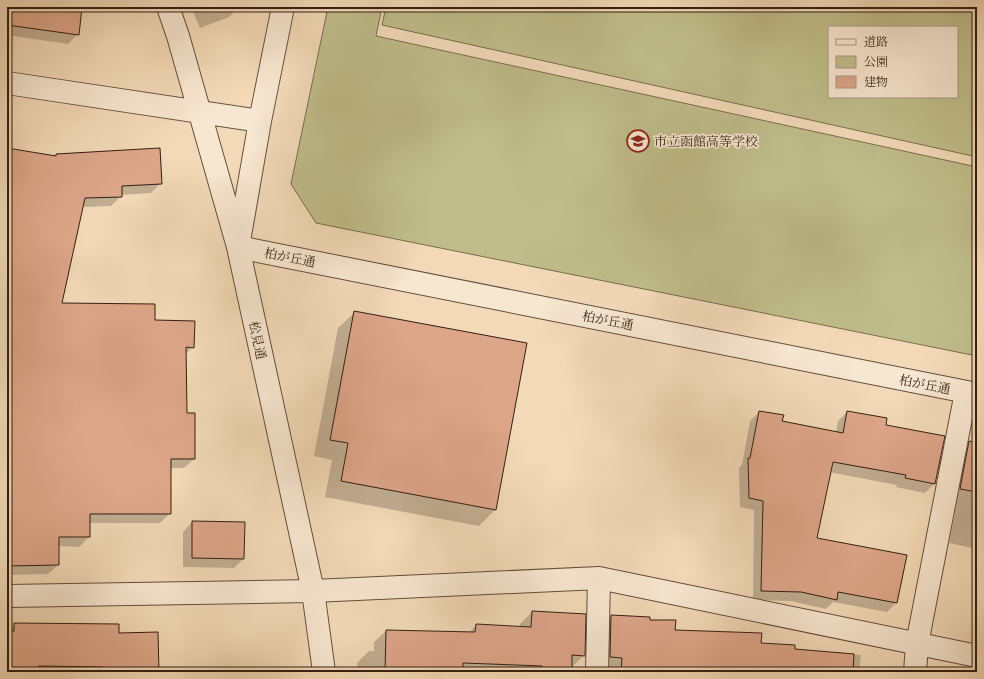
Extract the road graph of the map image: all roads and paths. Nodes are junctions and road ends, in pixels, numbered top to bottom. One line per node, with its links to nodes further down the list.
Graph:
1 (168, 7): 4 (street)
2 (283, 7): 5 (street, 松見通)
3 (7, 83): 4 (street)
4 (200, 112): 5 (street); 6 (street)
5 (260, 121): 6 (street, 松見通)
6 (238, 247): 7 (street, 柏が丘通); 9 (street, 松見通)
7 (972, 393): 11 (street)
8 (599, 578): 9 (street); 11 (street); 14 (street)
9 (313, 591): 10 (street); 13 (street, 松見通)
10 (7, 596)
11 (917, 644): 12 (street); 15 (street)
12 (977, 656)
13 (324, 672)
14 (597, 672)
15 (915, 672)

